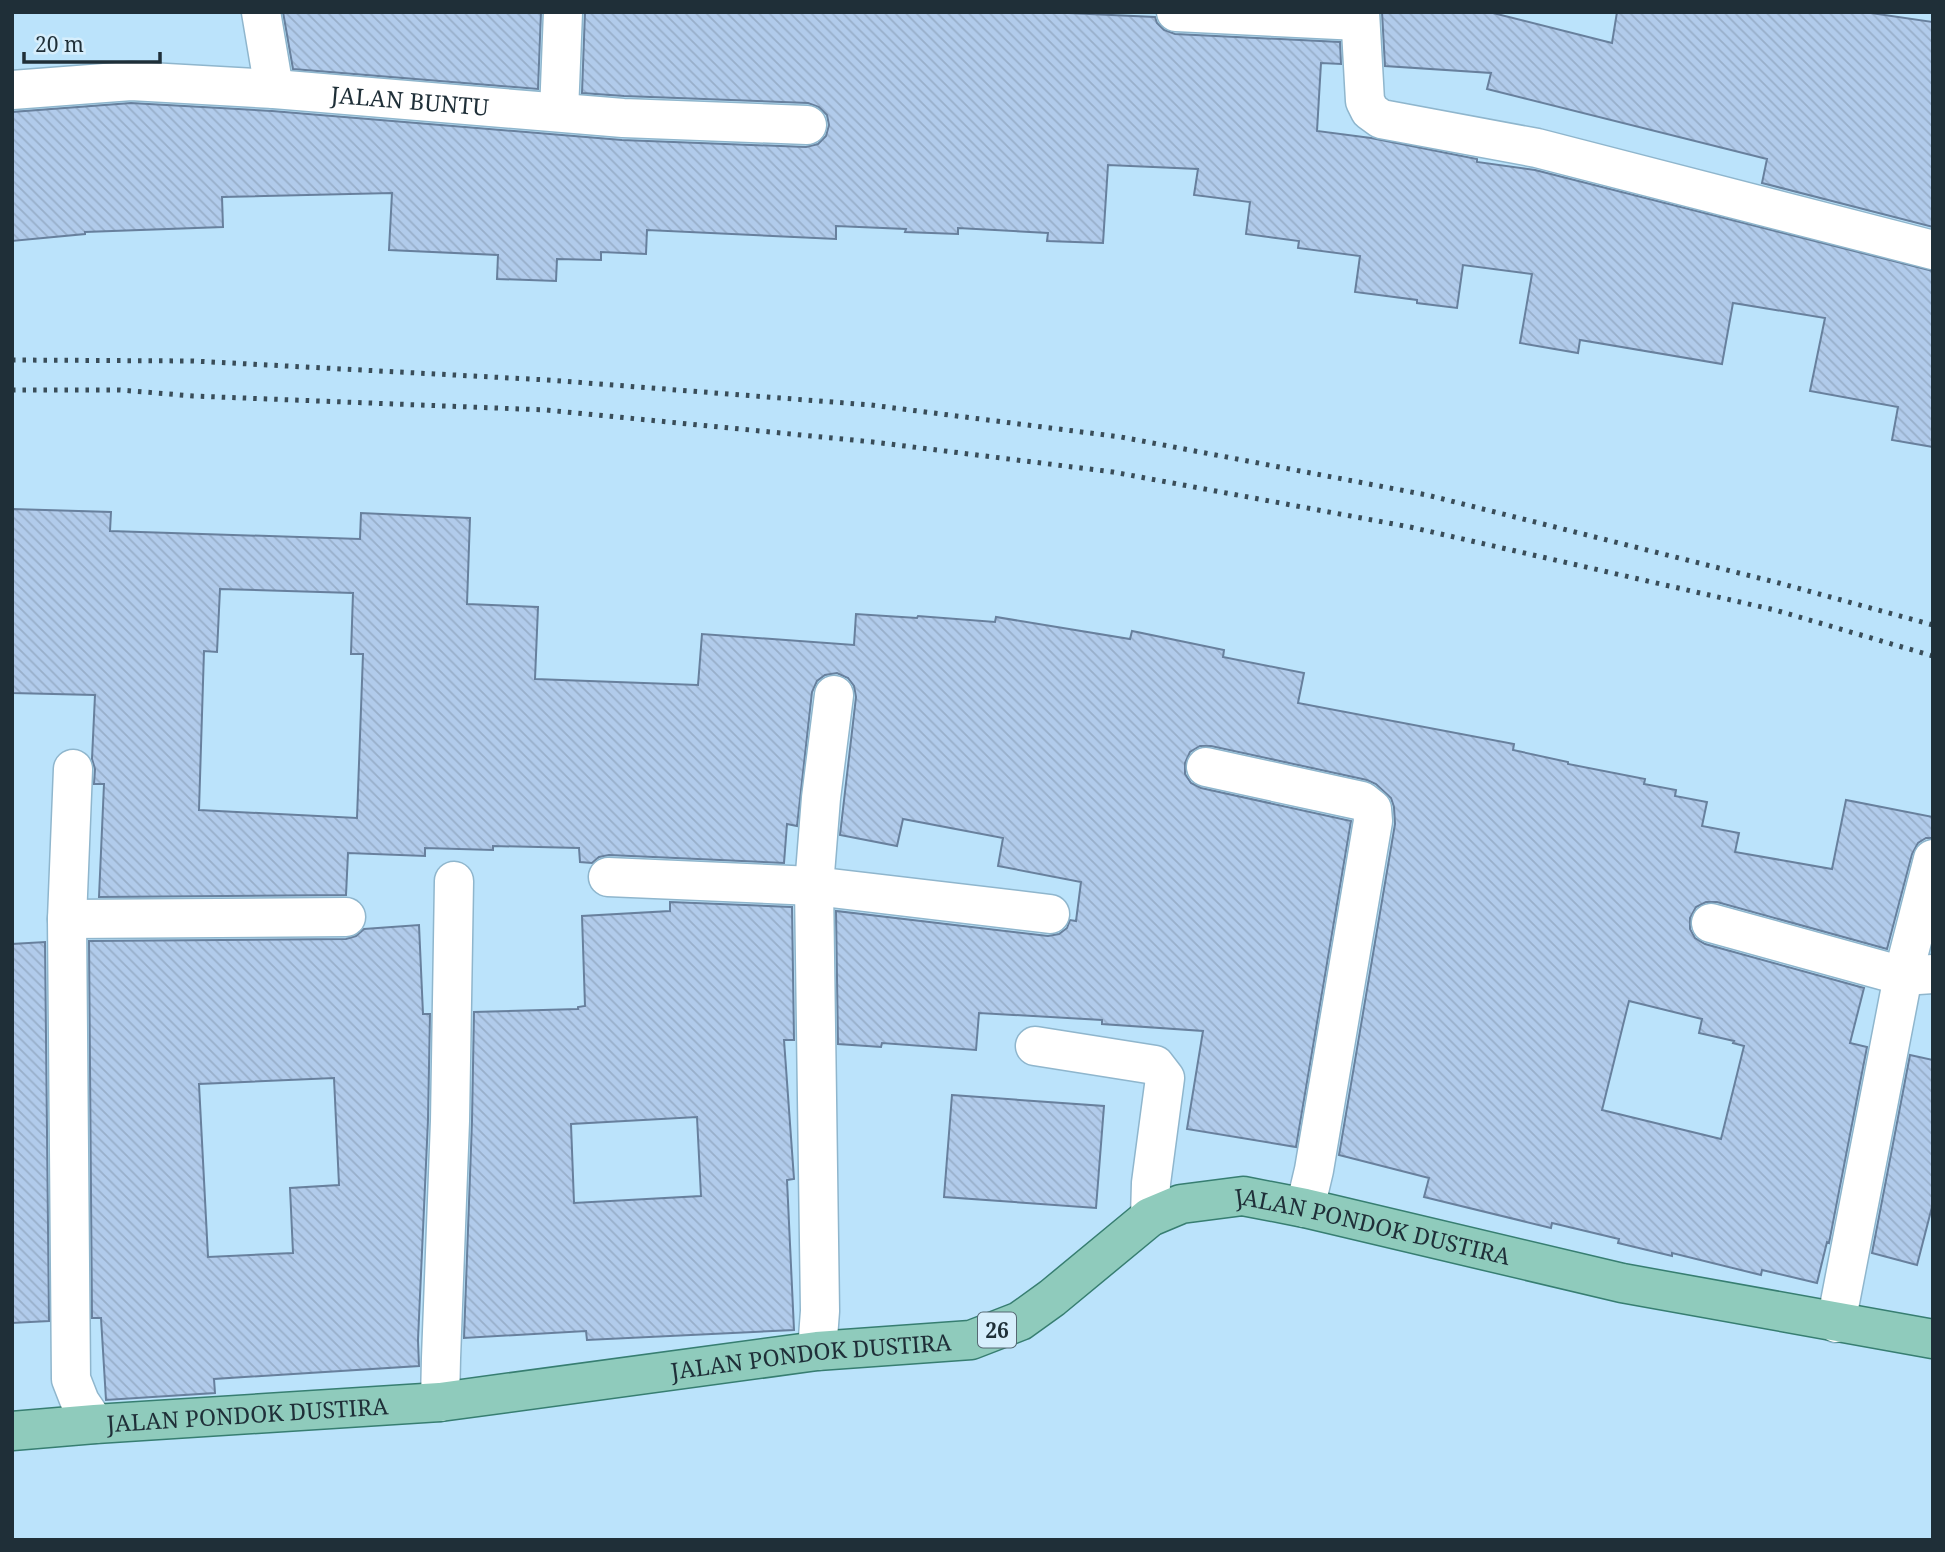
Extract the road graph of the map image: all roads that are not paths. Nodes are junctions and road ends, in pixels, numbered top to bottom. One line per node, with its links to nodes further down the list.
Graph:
1 (261, 12): 5 (street)
2 (563, 12): 7 (street)
3 (1176, 12): 4 (street)
4 (1359, 17): 9 (street)
5 (274, 89): 6 (street, JALAN BUNTU); 7 (street, JALAN BUNTU)
6 (12, 90)
7 (559, 112): 8 (street, JALAN BUNTU)
8 (807, 125)
9 (1933, 250)
10 (834, 695): 16 (street)
11 (1206, 767): 23 (street)
12 (73, 769): 19 (street)
13 (1933, 859): 21 (street)
14 (608, 877): 16 (street)
15 (454, 881): 28 (street)
16 (814, 886): 17 (street); 27 (street)
17 (1050, 914)
18 (346, 917): 19 (street)
19 (67, 919): 29 (street)
20 (1712, 923): 21 (street)
21 (1918, 975): 25 (street)
22 (1035, 1046): 24 (street)
23 (1305, 1208): 24 (main road, JALAN PONDOK DUSTIRA / 26); 25 (main road, JALAN PONDOK DUSTIRA / 26)
24 (1150, 1217): 27 (main road, JALAN PONDOK DUSTIRA / 26)
25 (1836, 1323): 26 (main road, JALAN PONDOK DUSTIRA / 26)
26 (1933, 1339)
27 (817, 1351): 28 (main road, JALAN PONDOK DUSTIRA / 26)
28 (440, 1402): 29 (main road, JALAN PONDOK DUSTIRA / 26)
29 (94, 1424): 30 (main road, JALAN PONDOK DUSTIRA / 26)
30 (12, 1431)

